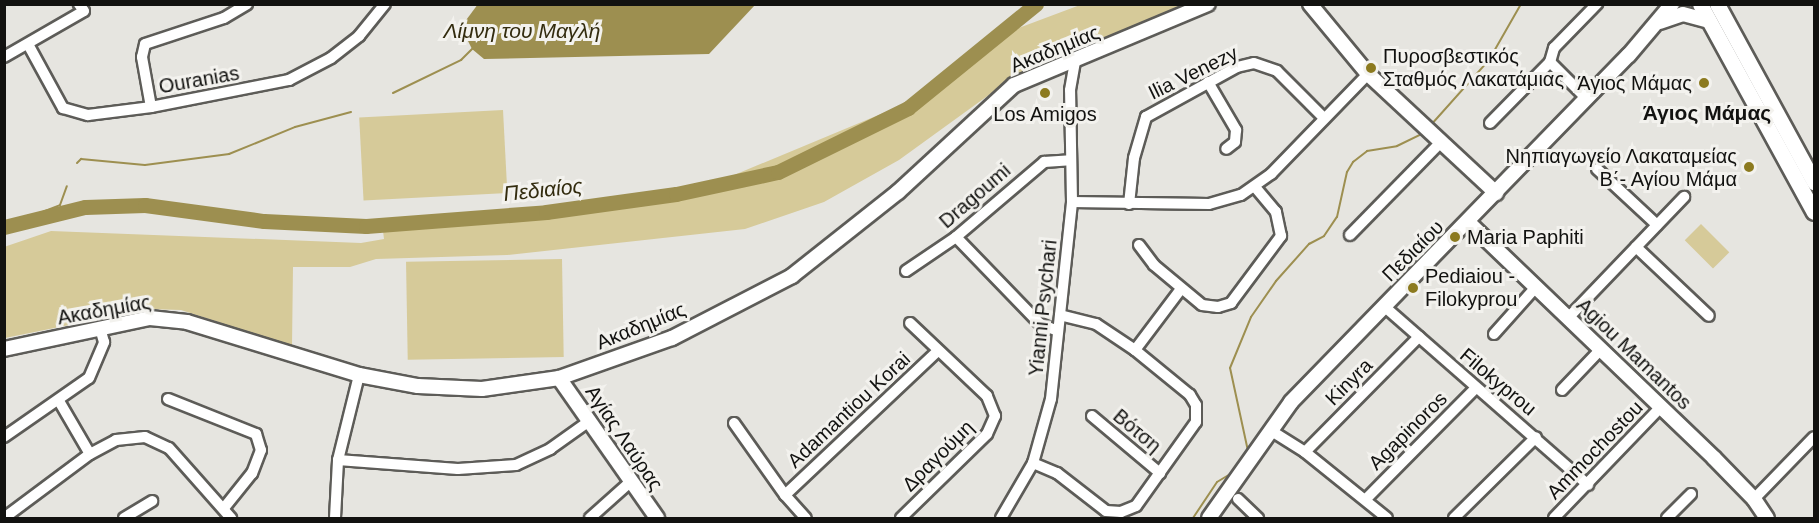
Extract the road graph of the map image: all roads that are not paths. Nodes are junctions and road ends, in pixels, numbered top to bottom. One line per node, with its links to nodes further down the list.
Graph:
1 (79, 4): 12 (street)
2 (247, 4): 21 (street)
3 (385, 4): 21 (street, Ouranias)
4 (1208, 4): 14 (street, Ακαδημίας)
5 (1310, 4): 17 (street)
6 (1597, 4): 15 (street)
7 (1672, 4): 11 (street, Πεδιαίου)
8 (1700, 4): 10 (main road)
9 (1717, 4): 28 (main road)
10 (1709, 21): 11 (street); 34 (main road)
11 (1659, 22): 20 (street, Πεδιαίου)
12 (29, 46): 13 (street); 21 (street, Ouranias)
13 (4, 57)
14 (1075, 61): 16 (street, Ακαδημίας); 19 (street, Yianni Psychari)
15 (1550, 62): 20 (street); 23 (street)
16 (1057, 66): 19 (street, Yianni Psychari); 58 (street, Ακαδημίας)
17 (1368, 74): 22 (street); 24 (street)
18 (1208, 82): 22 (street, Ilia Venezy); 25 (street); 33 (street, Ilia Venezy)
19 (1070, 90): 26 (street, Yianni Psychari)
20 (1587, 99): 30 (street, Πεδιαίου)
21 (150, 108)
22 (1324, 118): 29 (street)
23 (1490, 123)
24 (1441, 142): 30 (street); 37 (street)
25 (1226, 149)
26 (1070, 160): 32 (street, Yianni Psychari); 38 (street, Dragoumi)
27 (1597, 170): 36 (street)
28 (1815, 182)
29 (1256, 188): 33 (street); 43 (street)
30 (1496, 193): 35 (street, Πεδιαίου)
31 (1684, 197): 36 (street)
32 (1072, 202): 33 (street); 45 (street, Yianni Psychari)
33 (1129, 204)
34 (1815, 212)
35 (1468, 222): 42 (street, Agiou Mamantos); 44 (street, Πεδιαίου)
36 (1657, 225): 40 (street)
37 (1350, 235)
38 (956, 237): 41 (street, Dragoumi); 50 (street)
39 (1138, 245): 43 (street)
40 (1636, 247): 46 (street); 47 (street)
41 (906, 271)
42 (1536, 287): 47 (street, Agiou Mamantos); 51 (street)
43 (1180, 289): 55 (street)
44 (1385, 307): 52 (street, Filokyprou); 67 (street, Πεδιαίου)
45 (1060, 315): 50 (street, Yianni Psychari); 55 (street)
46 (1709, 316)
47 (1568, 318): 54 (street, Agiou Mamantos)
48 (910, 323): 56 (street)
49 (100, 328): 53 (street, Ακαδημίας); 57 (street, Ακαδημίας); 62 (street)
50 (1058, 331): 74 (street, Yianni Psychari)
51 (1494, 334)
52 (1419, 337): 59 (street, Filokyprou); 71 (street, Kinyra)
53 (4, 349)
54 (1601, 349): 60 (street); 63 (street, Agiou Mamantos)
55 (1135, 350): 75 (street)
56 (938, 351): 79 (street, Adamantiou Korai); 92 (street, Δραγούμη)
57 (359, 375): 58 (street, Ακαδημίας); 73 (street)
58 (560, 378): 65 (street, Αγίας Λαύρας)
59 (1475, 389): 70 (street, Filokyprou); 81 (street, Agapinoros)
60 (1562, 390)
61 (168, 399): 84 (street)
62 (59, 400): 68 (street); 72 (street)
63 (1661, 407): 77 (street, Ammochostou); 82 (street, Agiou Mamantos)
64 (1092, 416): 75 (street, Βότση)
65 (588, 422): 73 (street); 76 (street, Αγίας Λαύρας)
66 (734, 423): 79 (street)
67 (1270, 430): 71 (street); 94 (street, Πεδιαίου)
68 (4, 436)
69 (1815, 436): 82 (street)
70 (1536, 437): 77 (street, Filokyprou); 97 (street)
71 (1305, 453): 81 (street)
72 (90, 454): 84 (street); 85 (street)
73 (338, 460): 88 (street)
74 (1033, 463): 75 (street); 93 (street, Yianni Psychari)
75 (1160, 473)
76 (629, 483): 89 (street); 90 (street, Αγίας Λαύρας)
77 (1588, 485): 98 (street, Ammochostou)
78 (1691, 494): 99 (street)
79 (784, 495): 91 (street)
80 (1238, 499): 95 (street)
81 (1366, 499): 96 (street)
82 (1754, 499): 100 (street, Agiou Mamantos)
83 (152, 501): 86 (street)
84 (224, 508): 87 (street)
85 (4, 519)
86 (124, 519)
87 (231, 519)
88 (335, 519)
89 (590, 519)
90 (657, 519)
91 (806, 519)
92 (901, 519)
93 (1001, 519)
94 (1209, 519)
95 (1258, 519)
96 (1387, 519)
97 (1454, 519)
98 (1554, 519)
99 (1667, 519)
100 (1767, 519)

